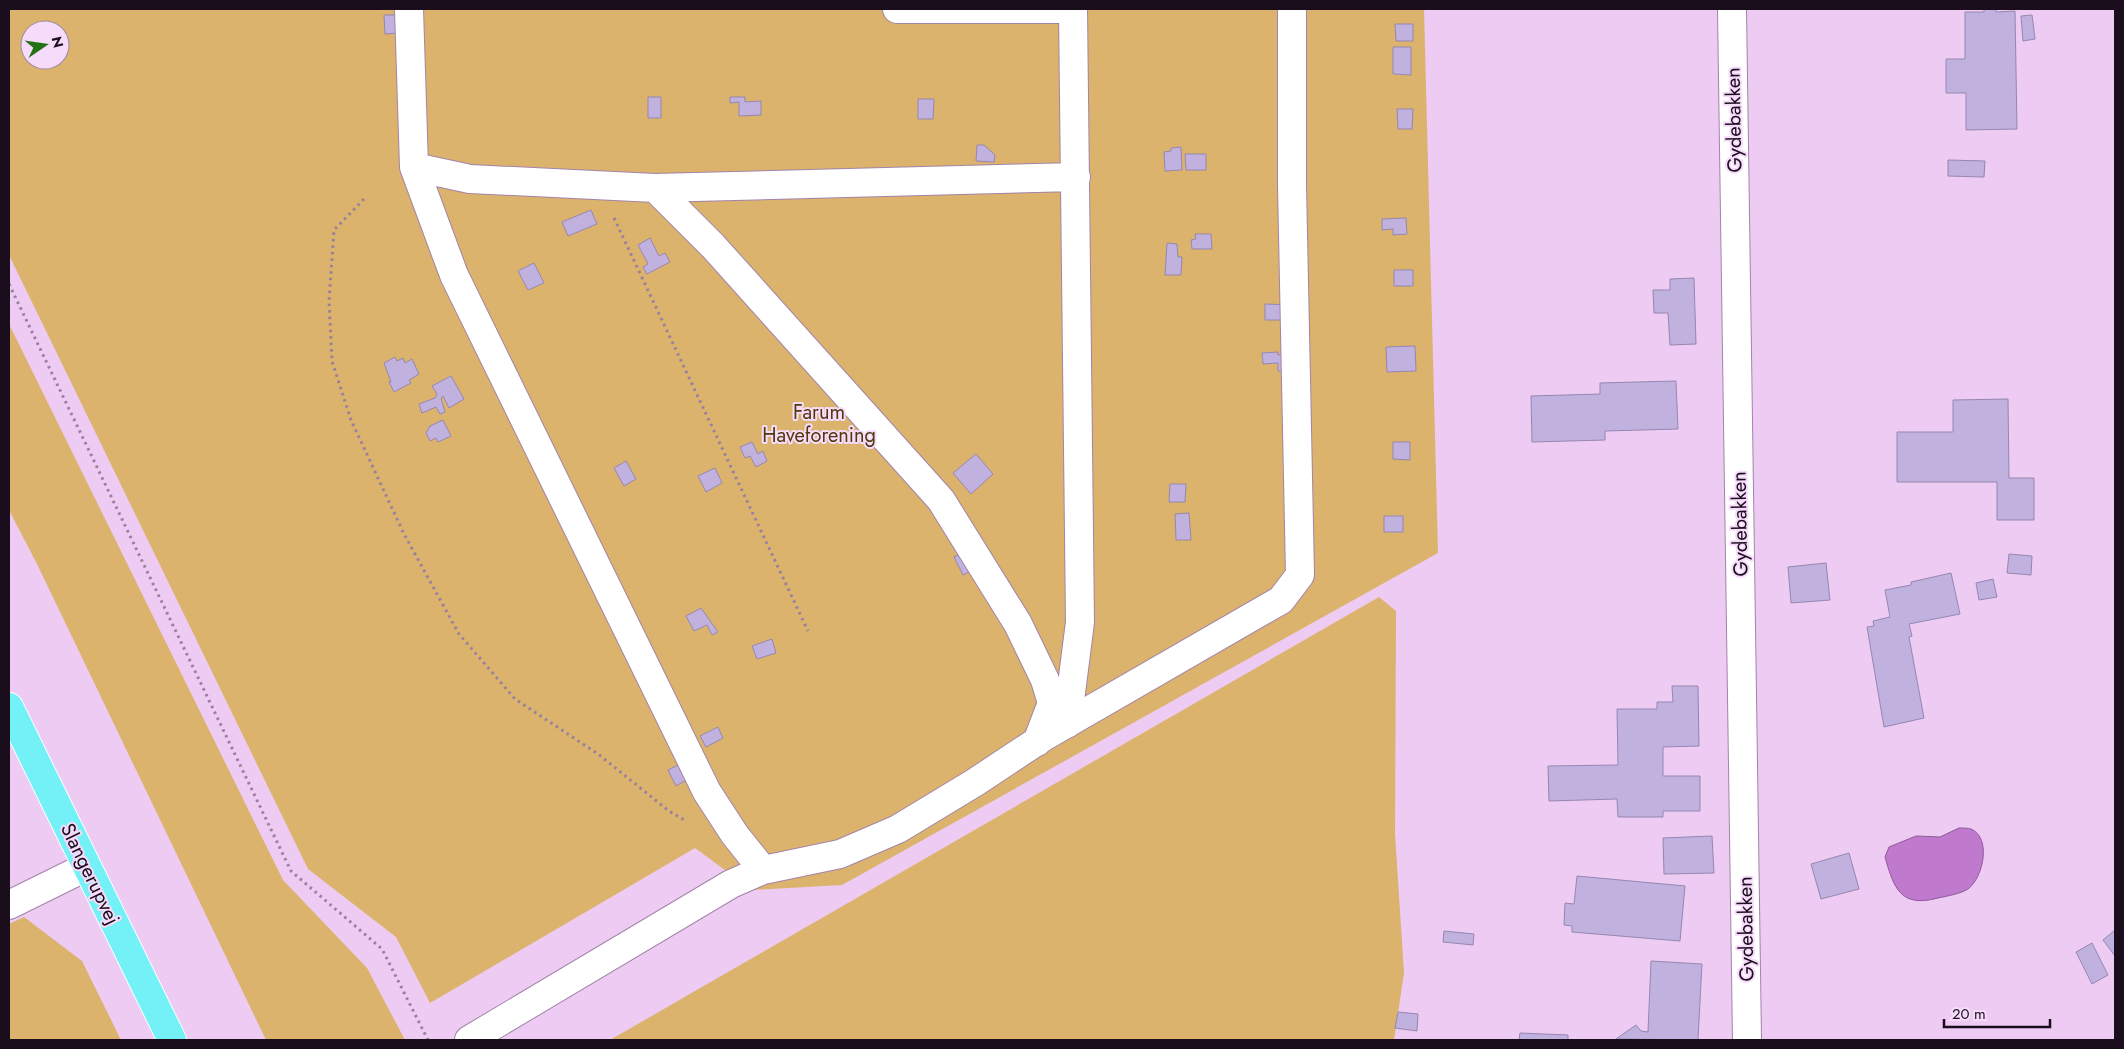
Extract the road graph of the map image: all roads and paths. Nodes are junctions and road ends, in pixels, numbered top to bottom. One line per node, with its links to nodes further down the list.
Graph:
1 (409, 9): 6 (street)
2 (896, 9): 3 (street)
3 (1073, 9): 7 (street)
4 (1292, 9): 14 (street)
5 (1732, 9): 23 (street, Gydebakken)
6 (414, 167): 8 (street); 18 (street)
7 (1076, 177): 9 (street); 14 (street)
8 (599, 185): 9 (street); 12 (path)
9 (655, 188): 15 (street)
10 (364, 199): 16 (path)
11 (9, 284): 21 (path)
12 (808, 630)
13 (9, 707): 17 (main road, Slangerupvej)
14 (1067, 724): 15 (street)
15 (1037, 742): 18 (street)
16 (691, 825)
17 (86, 867): 19 (street); 20 (main road, Slangerupvej)
18 (763, 870): 22 (street)
19 (9, 905)
20 (172, 1040)
21 (428, 1040)
22 (469, 1040)
23 (1747, 1040)

